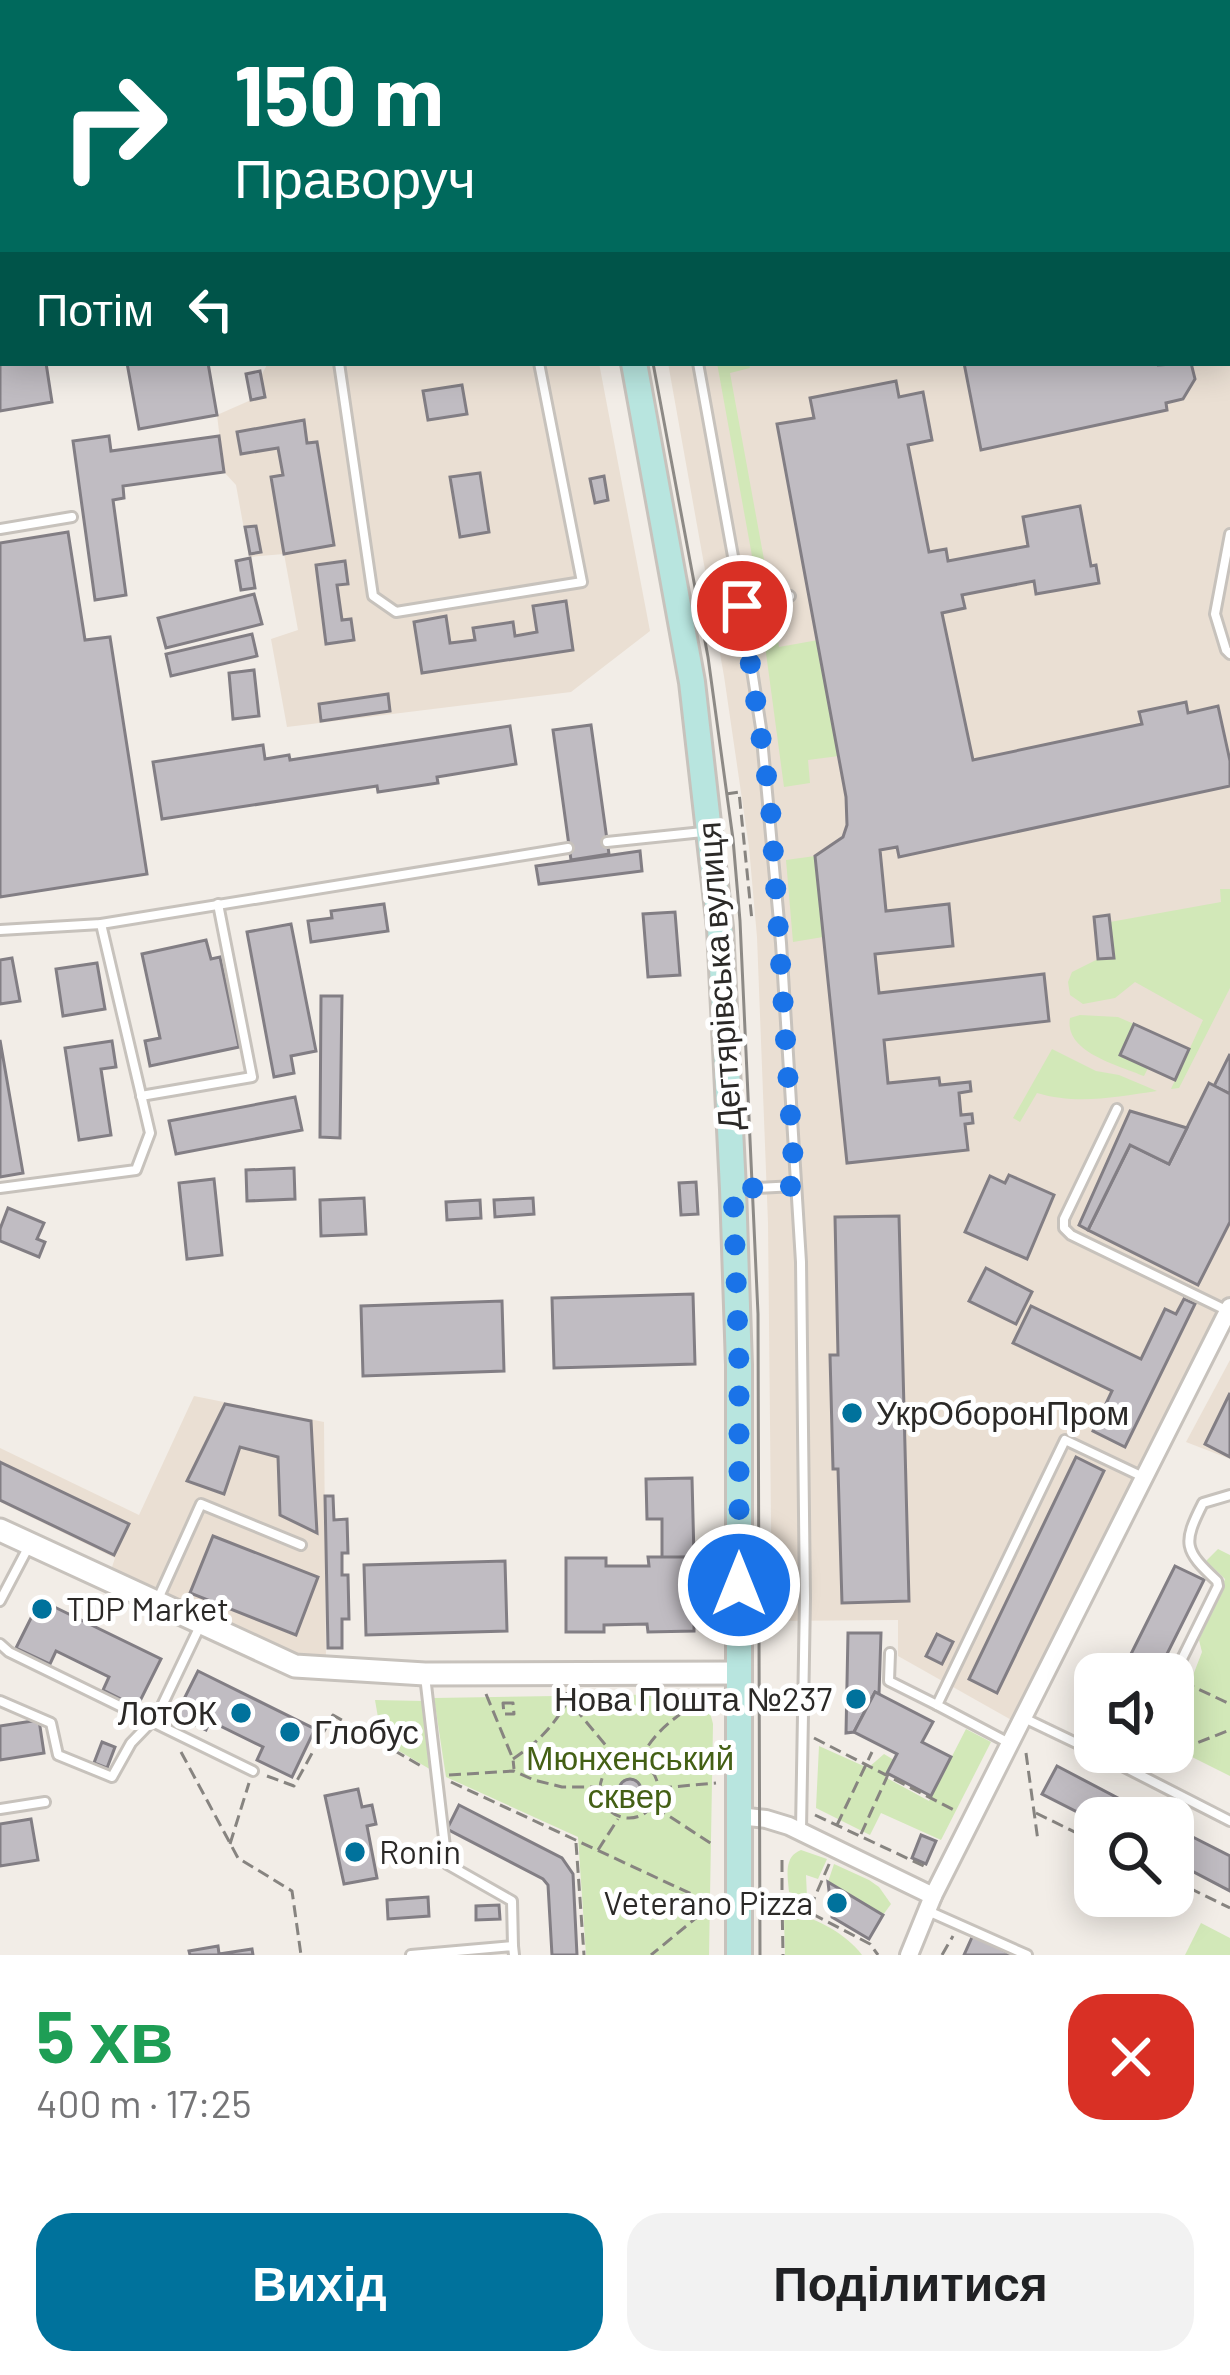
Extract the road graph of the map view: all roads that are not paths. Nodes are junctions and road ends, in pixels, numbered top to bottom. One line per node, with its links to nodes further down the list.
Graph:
1 (339, 366): 2 (lane)
2 (540, 366)
3 (635, 366): 11 (main road, Дегтярівська вулиця)
4 (699, 366): 9 (lane)
5 (72, 517): 6 (lane)
6 (0, 529)
7 (1230, 534): 10 (lane)
8 (790, 596): 9 (lane)
9 (742, 606): 19 (lane)
10 (1230, 654)
11 (711, 831): 12 (lane); 21 (main road, Дегтярівська вулиця)
12 (607, 842)
13 (568, 848): 14 (lane)
14 (218, 904): 15 (lane); 17 (lane)
15 (101, 924): 16 (lane); 17 (lane)
16 (0, 930)
17 (141, 1096): 20 (lane)
18 (1117, 1109): 22 (lane)
19 (795, 1186): 21 (lane); 48 (lane)
20 (0, 1188)
21 (733, 1189): 34 (main road, Дегтярівська вулиця)
22 (1229, 1309): 23 (street)
23 (1144, 1478): 37 (lane); 38 (street)
24 (1230, 1495): 33 (lane)
25 (0, 1530): 26 (street)
26 (30, 1544): 28 (lane); 29 (street)
27 (301, 1545): 29 (lane)
28 (0, 1601)
29 (156, 1603): 30 (street)
30 (201, 1624): 35 (street); 39 (lane)
31 (0, 1645): 39 (lane)
32 (890, 1653): 37 (lane)
33 (1185, 1653)
34 (739, 1673): 35 (street); 46 (main road, Дегтярівська вулиця)
35 (425, 1674): 50 (lane)
36 (0, 1701): 39 (lane)
37 (938, 1705): 41 (lane)
38 (1023, 1718): 40 (lane); 41 (street)
39 (151, 1723): 42 (lane)
40 (1074, 1742)
41 (1017, 1746): 49 (street)
42 (253, 1771)
43 (1138, 1773): 47 (lane)
44 (45, 1802): 45 (lane)
45 (0, 1809)
46 (738, 1816): 48 (street); 52 (main road, Дегтярівська вулиця)
47 (1230, 1821)
48 (801, 1831): 49 (street)
49 (930, 1903): 53 (street); 54 (lane)
50 (514, 1951): 51 (lane)
51 (411, 1955)
52 (739, 1955)
53 (908, 1955)
54 (1027, 1955)

